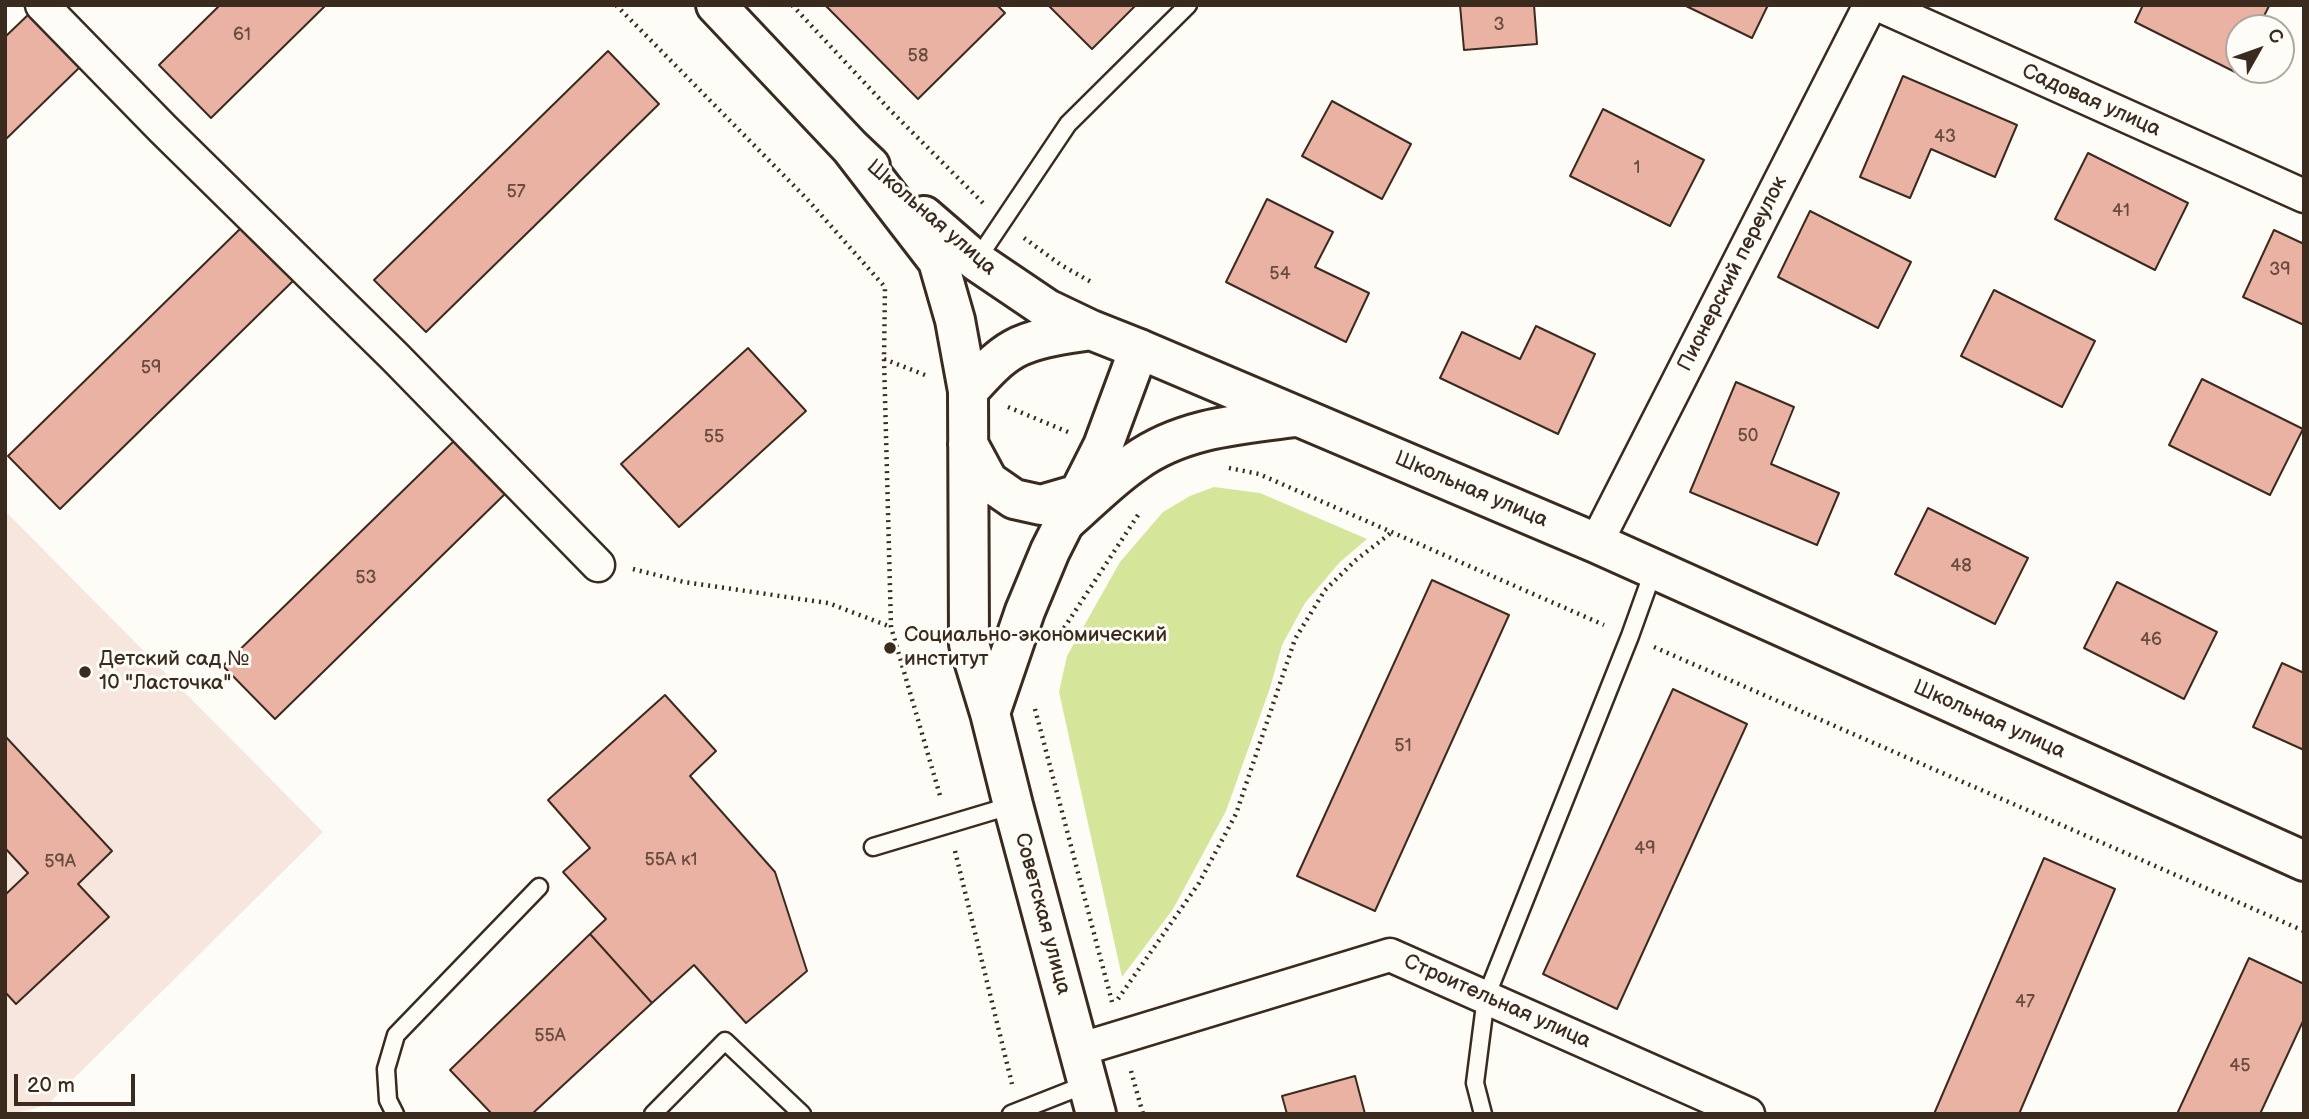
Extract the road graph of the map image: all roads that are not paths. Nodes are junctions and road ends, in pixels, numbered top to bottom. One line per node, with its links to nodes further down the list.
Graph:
1 (42, 5): 16 (street)
2 (716, 5): 6 (main road, Школьная улица)
3 (1188, 5): 8 (lane)
4 (1870, 5): 15 (street, Пионерский переулок)
5 (1879, 5): 7 (street, Садовая улица)
6 (851, 148): 8 (main road, Школьная улица); 11 (main road, Советская улица)
7 (2303, 195)
8 (976, 261): 9 (main road, Школьная улица)
9 (1090, 330): 10 (main road, Школьная улица); 11 (main road)
10 (1139, 349): 12 (main road, Школьная улица); 14 (main road)
11 (968, 391): 13 (main road, Советская улица)
12 (1298, 417): 14 (main road); 15 (main road, Школьная улица)
13 (968, 444): 14 (main road); 18 (main road, Советская улица)
14 (1072, 508): 18 (main road)
15 (1595, 543): 17 (main road, Школьная улица)
16 (598, 565)
17 (1654, 569): 21 (main road, Школьная улица); 23 (lane)
18 (990, 713): 19 (main road, Советская улица)
19 (1013, 805): 20 (lane); 24 (main road, Советская улица)
20 (873, 847)
21 (2304, 861)
22 (539, 887): 26 (lane)
23 (1486, 997): 24 (street, Строительная улица); 29 (lane); 30 (street, Строительная улица)
24 (1087, 1083): 25 (lane)
25 (1015, 1112)
26 (395, 1114)
27 (653, 1114): 28 (lane)
28 (802, 1114)
29 (1483, 1114)
30 (1748, 1114)

